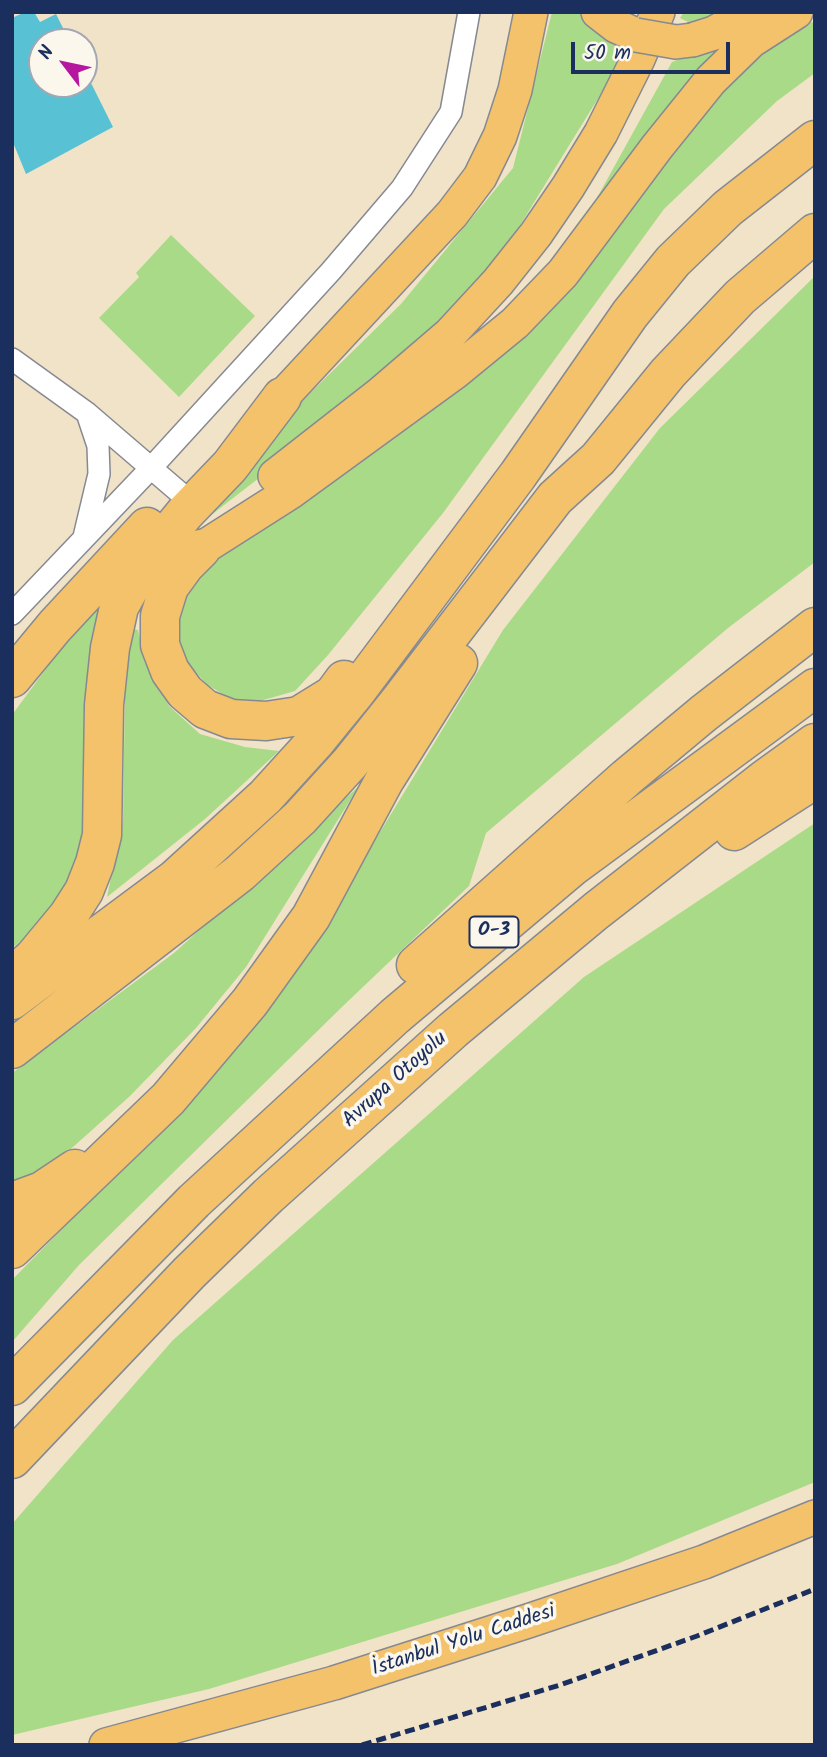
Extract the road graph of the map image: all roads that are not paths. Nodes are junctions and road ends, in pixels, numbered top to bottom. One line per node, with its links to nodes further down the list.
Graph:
1 (468, 12): 13 (street)
2 (531, 12): 10 (main road)
3 (598, 12): 6 (main road)
4 (752, 12): 6 (main road, bridge)
5 (796, 12): 15 (main road)
6 (647, 24): 15 (main road)
7 (815, 140): 16 (highway)
8 (815, 233): 12 (highway)
9 (12, 359): 11 (street)
10 (282, 397): 13 (highway); 24 (highway)
11 (87, 413): 13 (street); 14 (street)
12 (598, 459): 26 (highway); 27 (highway)
13 (165, 480): 14 (street); 19 (highway)
14 (83, 540): 17 (street)
15 (201, 549): 16 (highway)
16 (446, 572): 25 (highway)
17 (12, 614)
18 (815, 627): 28 (highway)
19 (15, 672)
20 (815, 688): 28 (highway, O-3)
21 (815, 743): 23 (highway, Avrupa Otoyolu / O-3)
22 (815, 779): 23 (highway)
23 (596, 911): 32 (highway, Avrupa Otoyolu / O-3)
24 (12, 977)
25 (12, 1000)
26 (12, 1049)
27 (140, 1127): 29 (highway); 30 (highway)
28 (194, 1201): 31 (highway, O-3)
29 (12, 1202)
30 (12, 1249)
31 (12, 1386)
32 (12, 1459)
33 (815, 1517): 34 (main road, İstanbul Yolu Caddesi)
34 (106, 1745)

